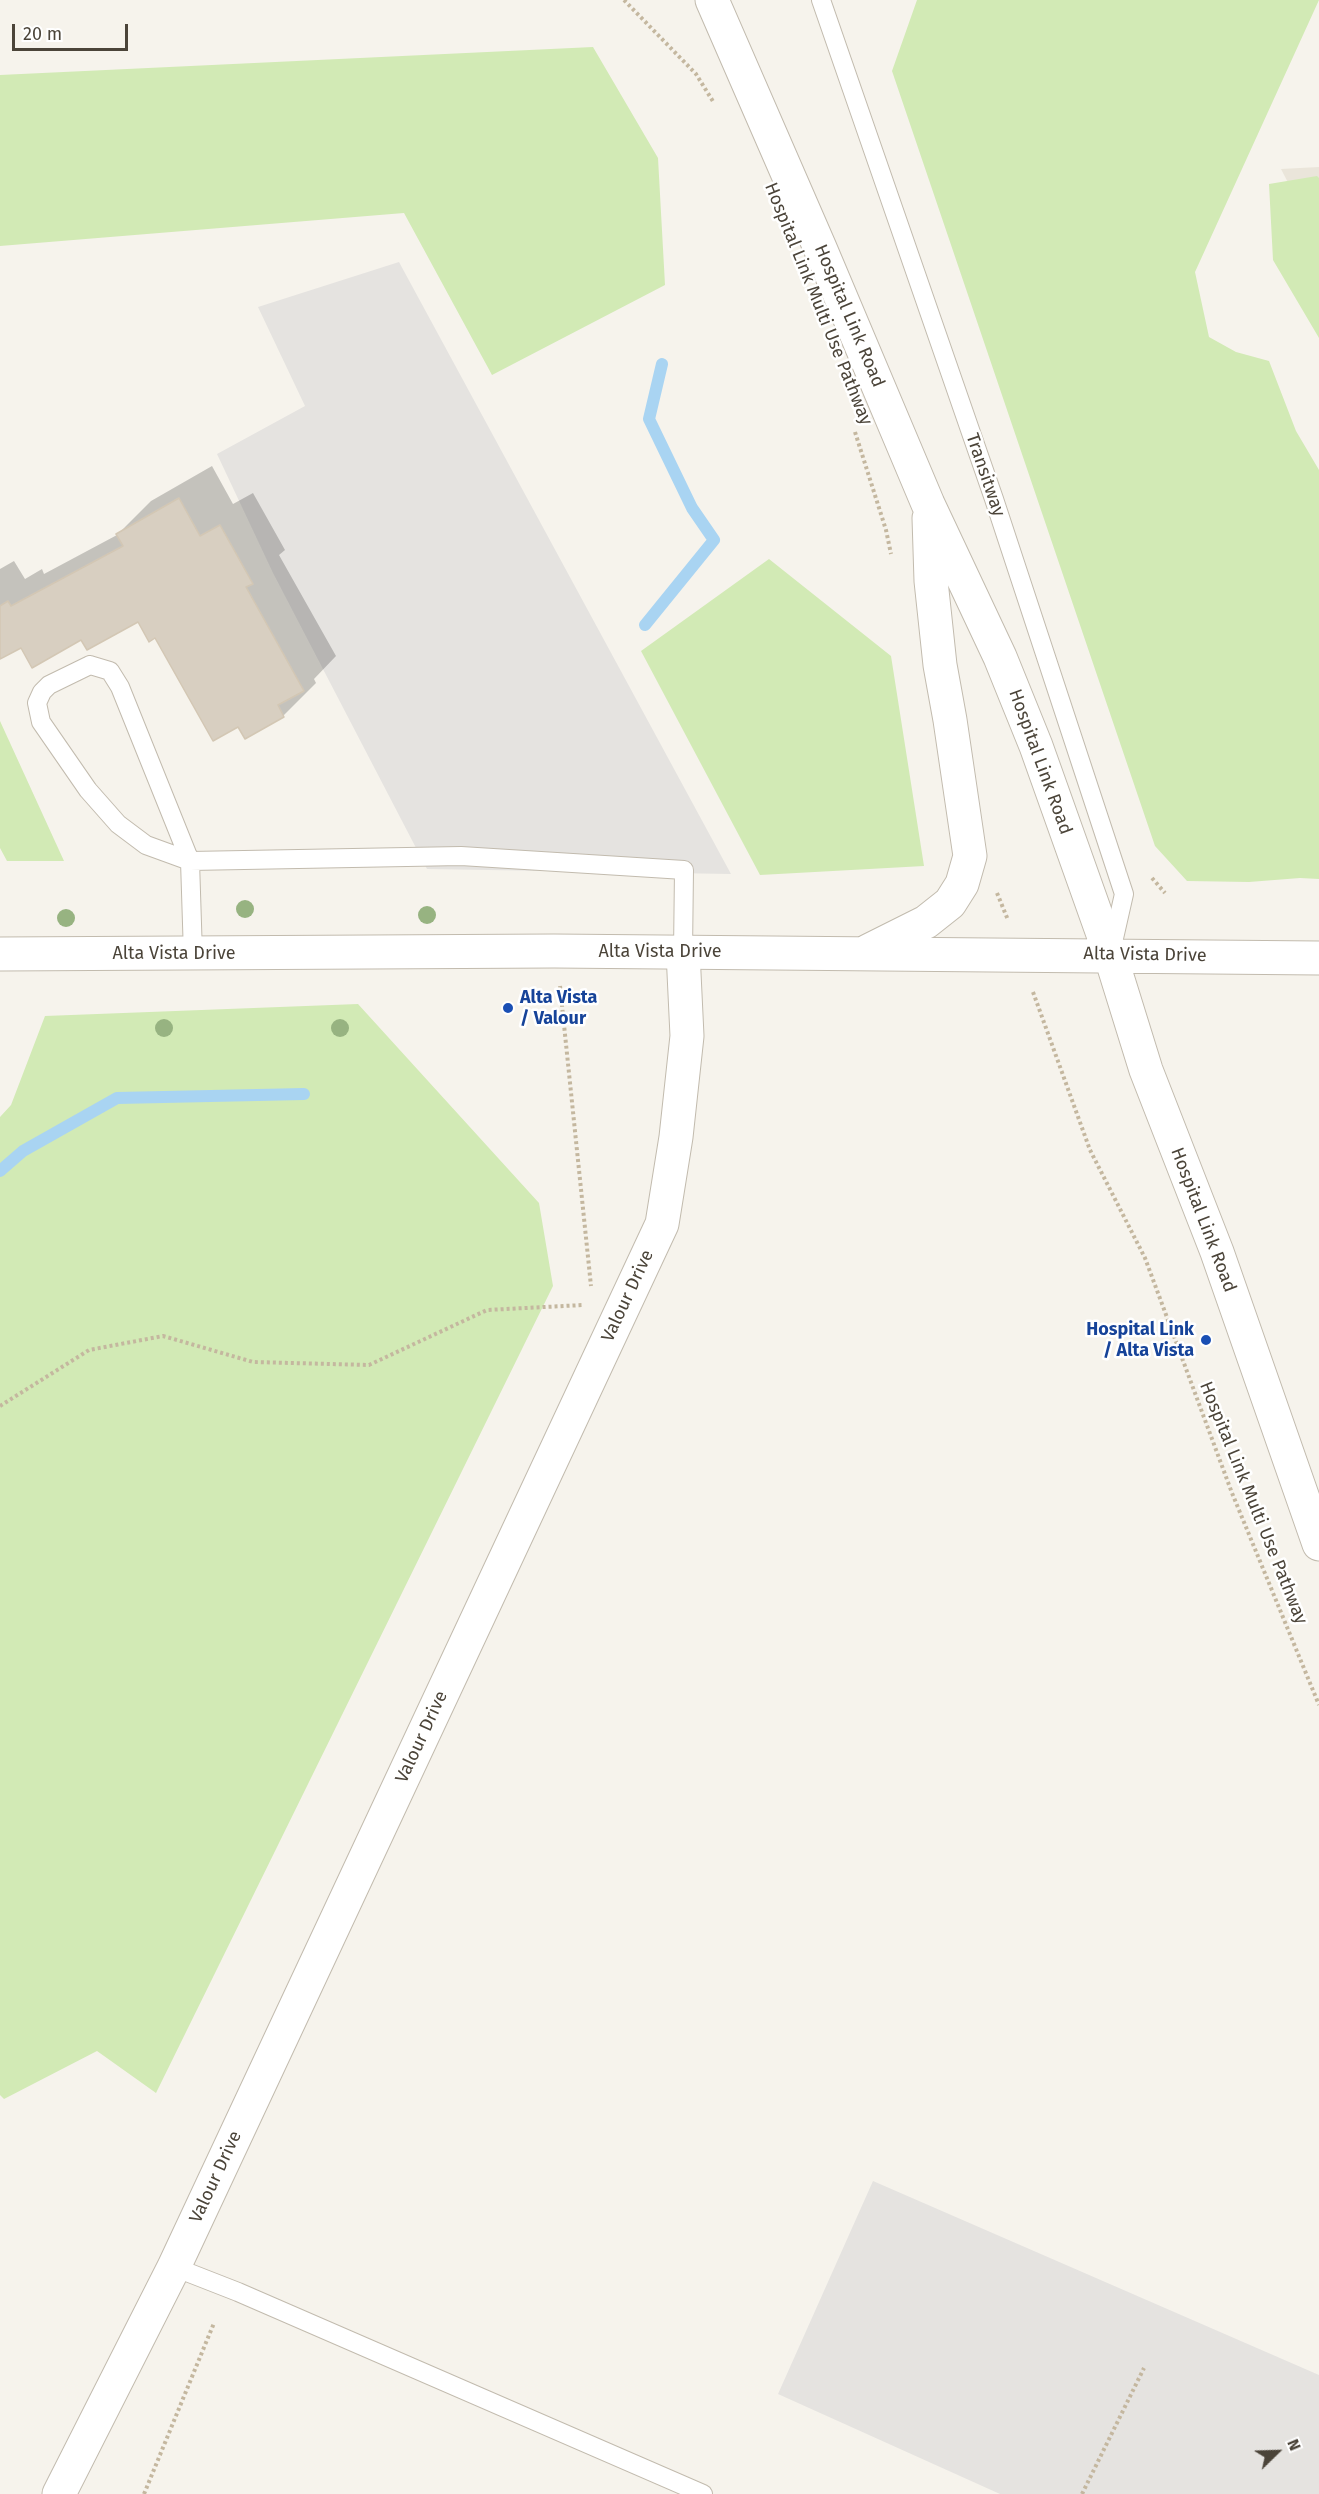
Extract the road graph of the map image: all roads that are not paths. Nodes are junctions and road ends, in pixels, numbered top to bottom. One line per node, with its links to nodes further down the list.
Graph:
1 (712, 0): 3 (street, Hospital Link Road)
2 (821, 0): 8 (lane, Transitway)
3 (928, 504): 7 (street); 8 (street, Hospital Link Road)
4 (190, 861): 4 (lane); 5 (lane); 9 (lane)
5 (683, 952): 7 (street, Alta Vista Drive); 9 (street, Alta Vista Drive); 12 (street, Valour Drive)
6 (0, 954): 9 (street, Alta Vista Drive)
7 (862, 954): 8 (street, Alta Vista Drive)
8 (1110, 954): 10 (street, Alta Vista Drive); 11 (street, Hospital Link Road)
9 (193, 955)
10 (1319, 958)
11 (1319, 1544)
12 (174, 2267): 13 (street, Valour Drive); 14 (lane)
13 (58, 2494)
14 (703, 2494)

